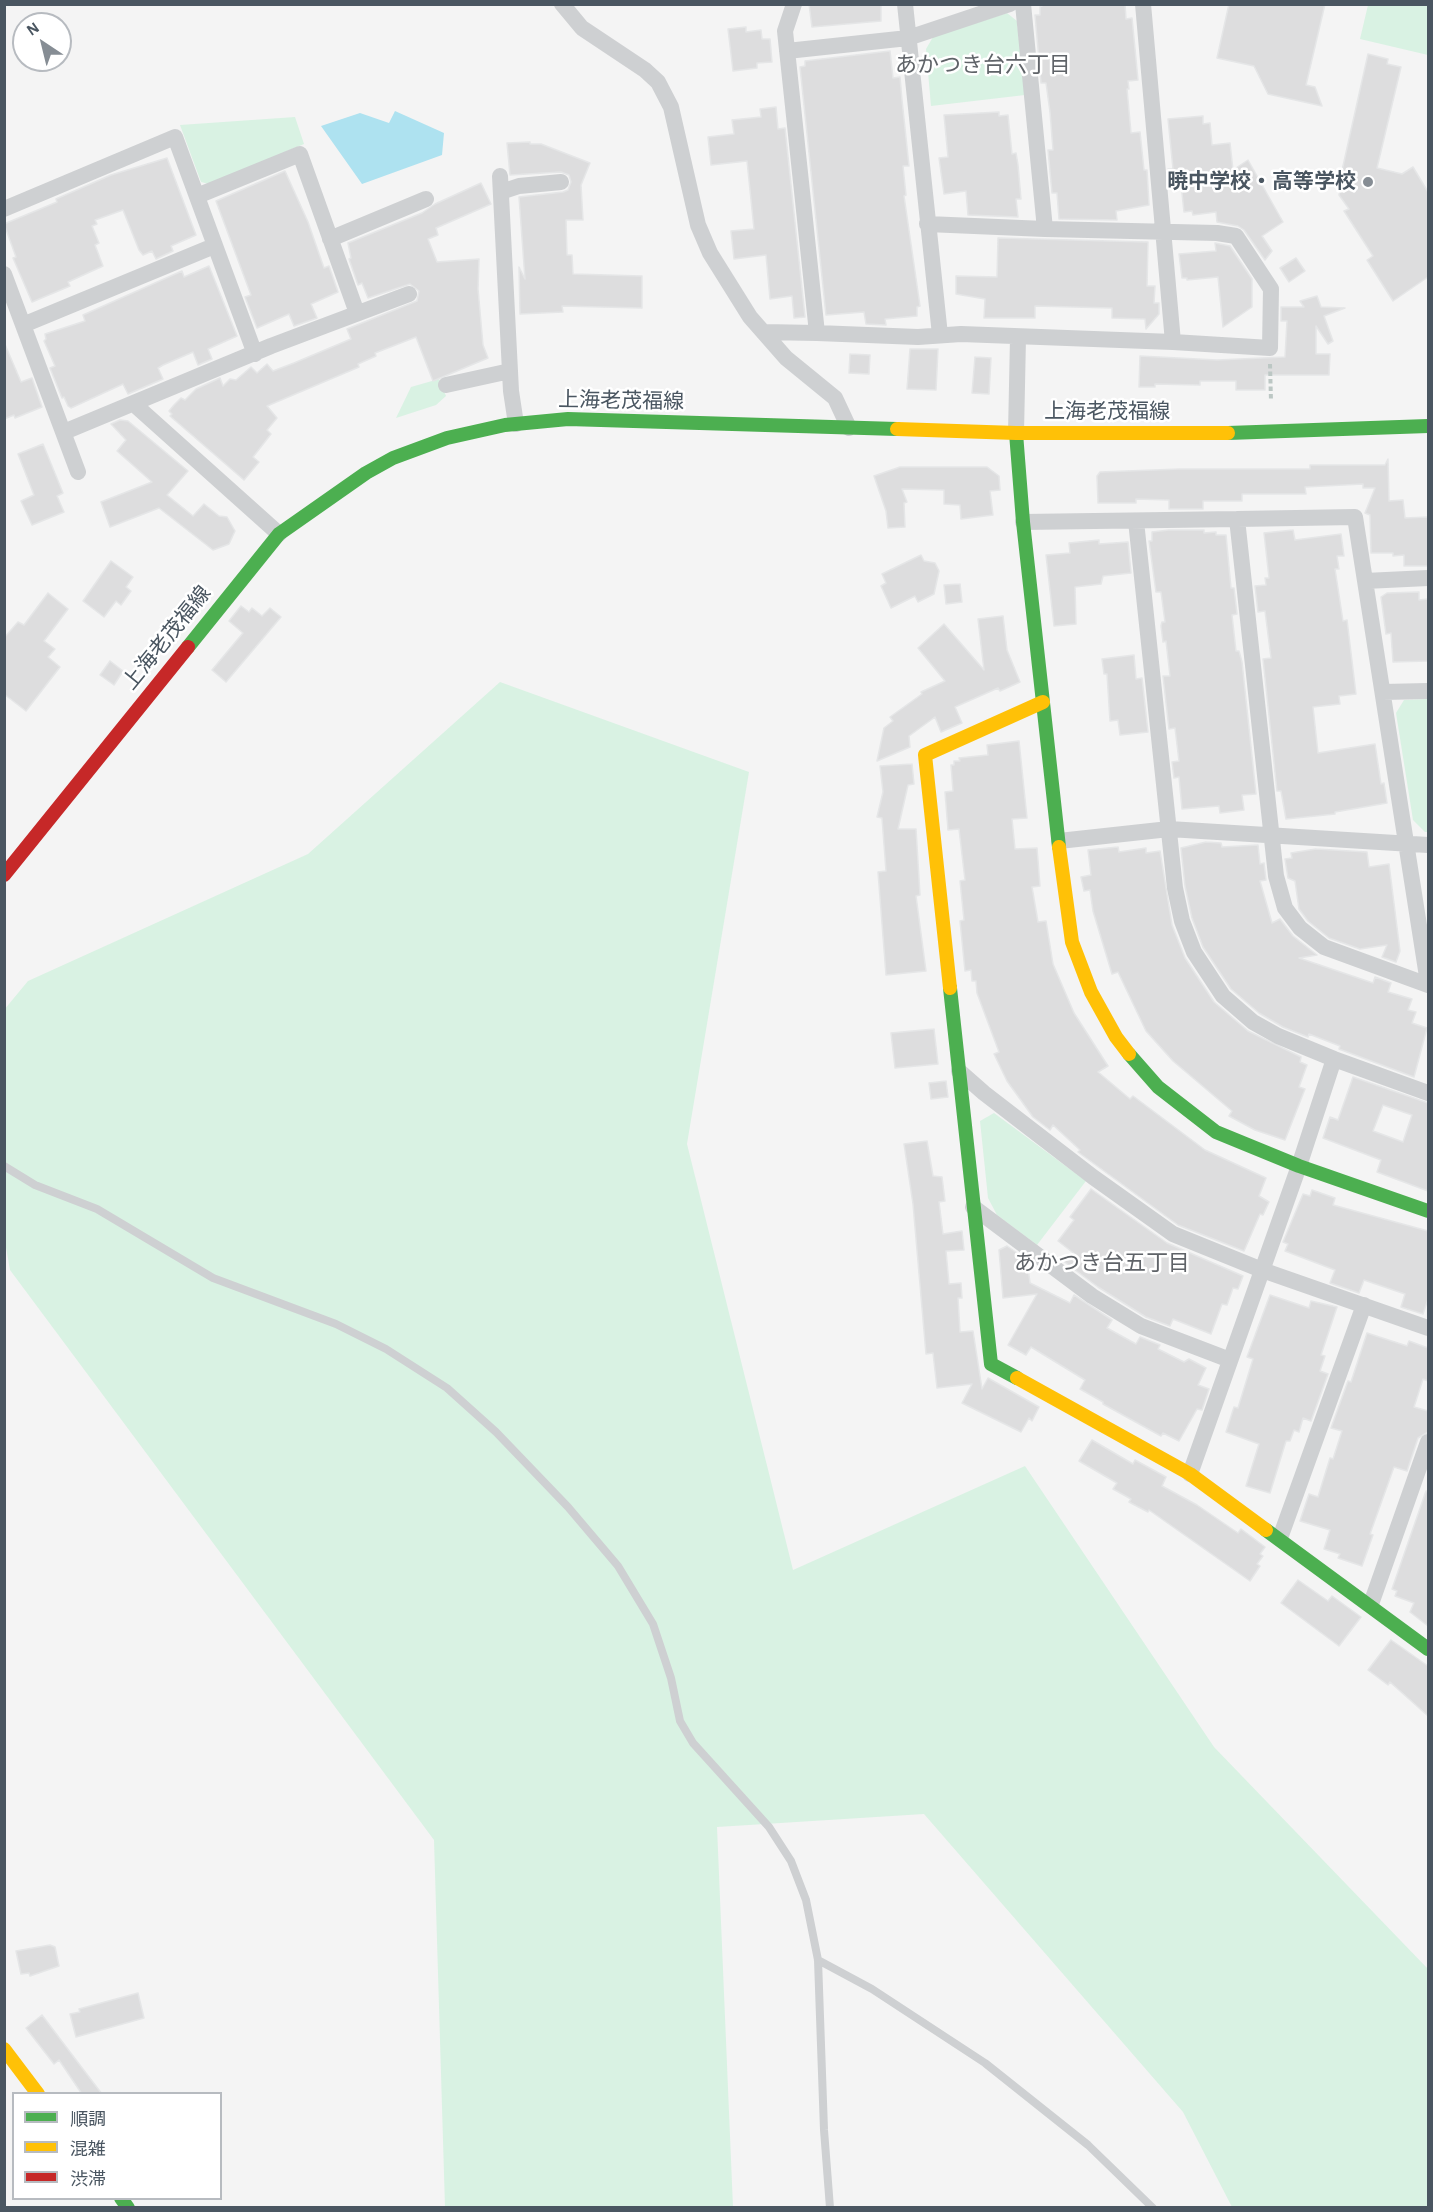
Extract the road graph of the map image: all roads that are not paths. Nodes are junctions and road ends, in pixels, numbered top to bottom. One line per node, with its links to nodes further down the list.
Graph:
1 (562, 4): 22 (street)
2 (794, 4): 8 (street)
3 (905, 4): 7 (street)
4 (1010, 4): 7 (street)
5 (1023, 4): 14 (street)
6 (1143, 4): 15 (street)
7 (908, 38): 8 (street); 13 (street)
8 (787, 51): 23 (street)
9 (561, 182): 28 (street)
10 (196, 196): 12 (street); 16 (street); 17 (street)
11 (426, 199): 16 (street)
12 (4, 209)
13 (927, 224): 14 (street); 24 (street)
14 (1046, 229): 15 (street)
15 (1163, 231): 26 (street); 26 (street)
16 (330, 239): 20 (street)
17 (214, 246): 21 (street); 27 (street)
18 (4, 274): 21 (street)
19 (409, 294): 20 (street)
20 (357, 313): 27 (street)
21 (23, 325): 34 (street)
22 (763, 332): 23 (street); 33 (street)
23 (817, 333): 24 (street)
24 (940, 335): 25 (street)
25 (1018, 338): 26 (street); 35 (street)
26 (1173, 342)
27 (255, 354): 30 (street)
28 (510, 371): 29 (street); 31 (street)
29 (446, 385)
30 (135, 405): 34 (street); 40 (street)
31 (516, 424): 33 (street, 上海老茂福線); 40 (street, 上海老茂福線)
32 (1428, 426): 35 (street, 上海老茂福線)
33 (849, 428): 35 (street, 上海老茂福線)
34 (64, 432): 36 (street)
35 (1016, 433): 39 (street)
36 (78, 472)
37 (1237, 519): 38 (street); 42 (street); 47 (street)
38 (1136, 521): 39 (street); 46 (street)
39 (1023, 522): 45 (street)
40 (279, 534): 51 (street, 上海老茂福線)
41 (1428, 578): 42 (street)
42 (1365, 581): 44 (street)
43 (1428, 691): 44 (street)
44 (1383, 692): 49 (street)
45 (1043, 702): 48 (street); 54 (street)
46 (1169, 829): 47 (street); 48 (street); 53 (street)
47 (1272, 836): 49 (street); 52 (street)
48 (1059, 841): 57 (street)
49 (1407, 844): 50 (street); 52 (street)
50 (1428, 845)
51 (4, 875)
52 (1428, 984)
53 (1334, 1059): 55 (street); 57 (street)
54 (959, 1071): 58 (street); 60 (street)
55 (1428, 1093)
56 (4, 1166): 69 (lane)
57 (1299, 1166): 59 (street); 60 (street)
58 (973, 1207): 63 (street); 65 (street)
59 (1428, 1211)
60 (1262, 1270): 61 (street); 63 (street)
61 (1364, 1305): 62 (street); 66 (street)
62 (1428, 1328)
63 (1230, 1360): 65 (street)
64 (1428, 1442): 67 (street)
65 (1190, 1474): 66 (street)
66 (1280, 1539): 67 (street)
67 (1371, 1604): 68 (street)
68 (1428, 1649)
69 (818, 1960): 72 (lane); 73 (lane)
70 (4, 2049): 71 (street)
71 (36, 2092)
72 (830, 2208)
73 (1153, 2208)

